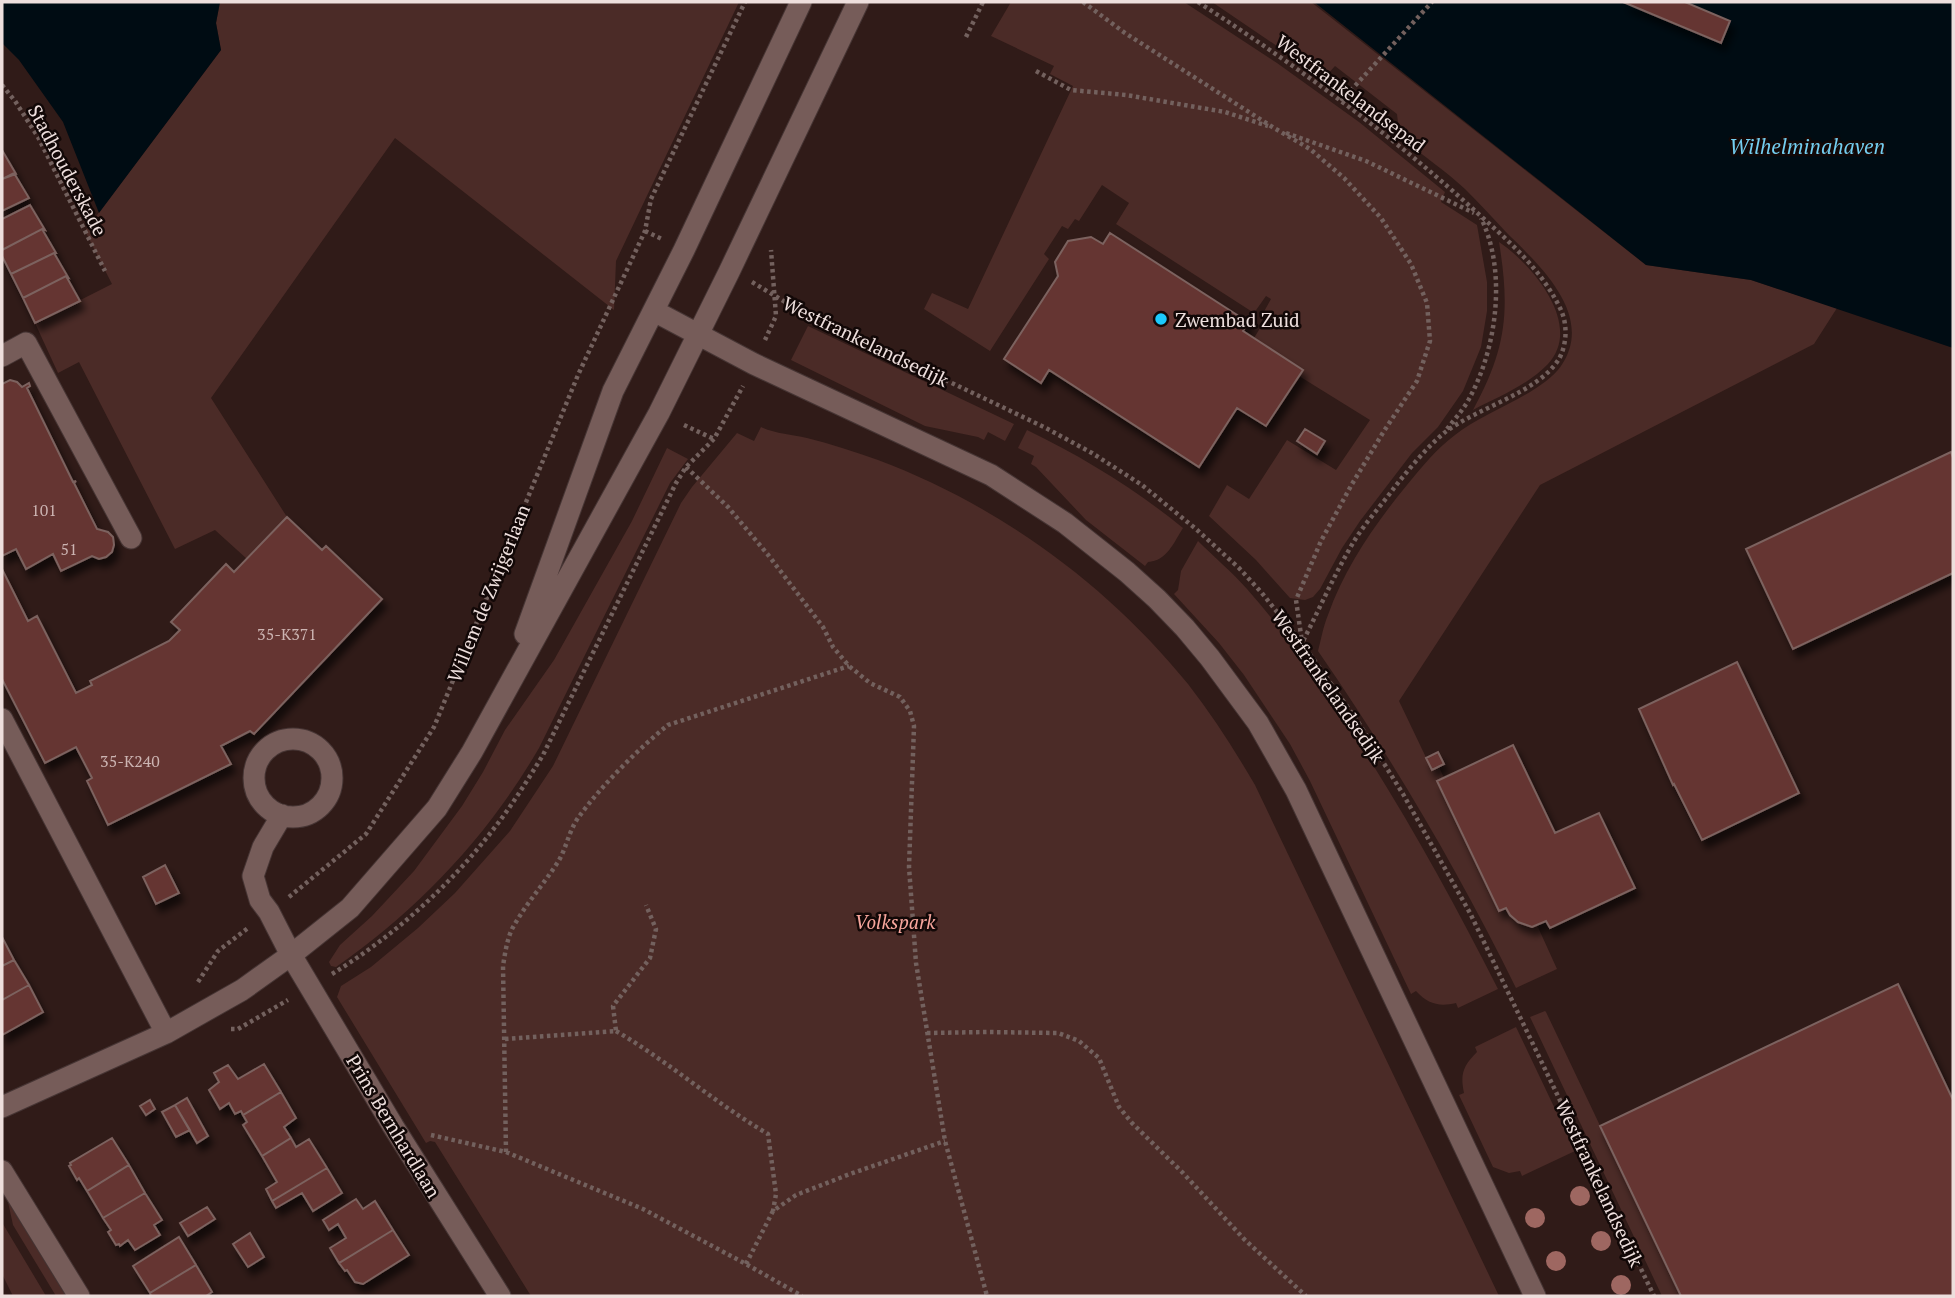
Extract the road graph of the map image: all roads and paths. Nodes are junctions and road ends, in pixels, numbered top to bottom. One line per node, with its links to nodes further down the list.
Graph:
1 (746, 2): 29 (path, Willem de Zwijgerlaan)
2 (801, 2): 16 (street)
3 (858, 2): 17 (street)
4 (983, 2): 8 (path)
5 (1083, 2): 12 (path)
6 (1198, 2): 11 (path, Westfrankelandsepad)
7 (1432, 2): 11 (path)
8 (966, 37)
9 (1036, 71): 12 (path)
10 (2, 85): 14 (path, Stadhouderskade)
11 (1340, 101): 13 (path, Westfrankelandsepad)
12 (1274, 128): 13 (path); 23 (path)
13 (1480, 215): 19 (path, Westfrankelandsepad); 19 (path, Westfrankelandsepad)
14 (105, 271)
15 (773, 294): 23 (path, Westfrankelandsedijk)
16 (654, 310): 17 (street); 25 (street)
17 (698, 334): 25 (street); 49 (street)
18 (2, 356): 22 (street)
19 (1445, 433): 23 (path, Westfrankelandsepad)
20 (714, 439): 21 (path)
21 (686, 467): 24 (path); 32 (path)
22 (131, 538)
23 (1303, 643): 50 (path, Westfrankelandsedijk)
24 (849, 666): 35 (path); 36 (path)
25 (501, 698): 30 (street)
26 (2, 719): 34 (street)
27 (282, 815): 29 (street, Prins Bernhardlaan)
28 (646, 905): 33 (path)
29 (269, 912): 30 (street, Prins Bernhardlaan); 31 (path, Willem de Zwijgerlaan)
30 (291, 955): 32 (street, Prins Bernhardlaan); 34 (street)
31 (196, 986)
32 (310, 988): 38 (street, Prins Bernhardlaan)
33 (616, 1031): 36 (path); 42 (path)
34 (166, 1033): 37 (street)
35 (927, 1033): 39 (path); 48 (path)
36 (505, 1039): 40 (path)
37 (2, 1107)
38 (393, 1126): 40 (path); 45 (street, Prins Bernhardlaan)
39 (945, 1140): 42 (path); 47 (path)
40 (506, 1152): 43 (path)
41 (2, 1171): 44 (street)
42 (774, 1212): 43 (path)
43 (746, 1264): 46 (path)
44 (79, 1296)
45 (500, 1296)
46 (802, 1296)
47 (987, 1296)
48 (1306, 1296)
49 (1535, 1296)
50 (1654, 1296)

